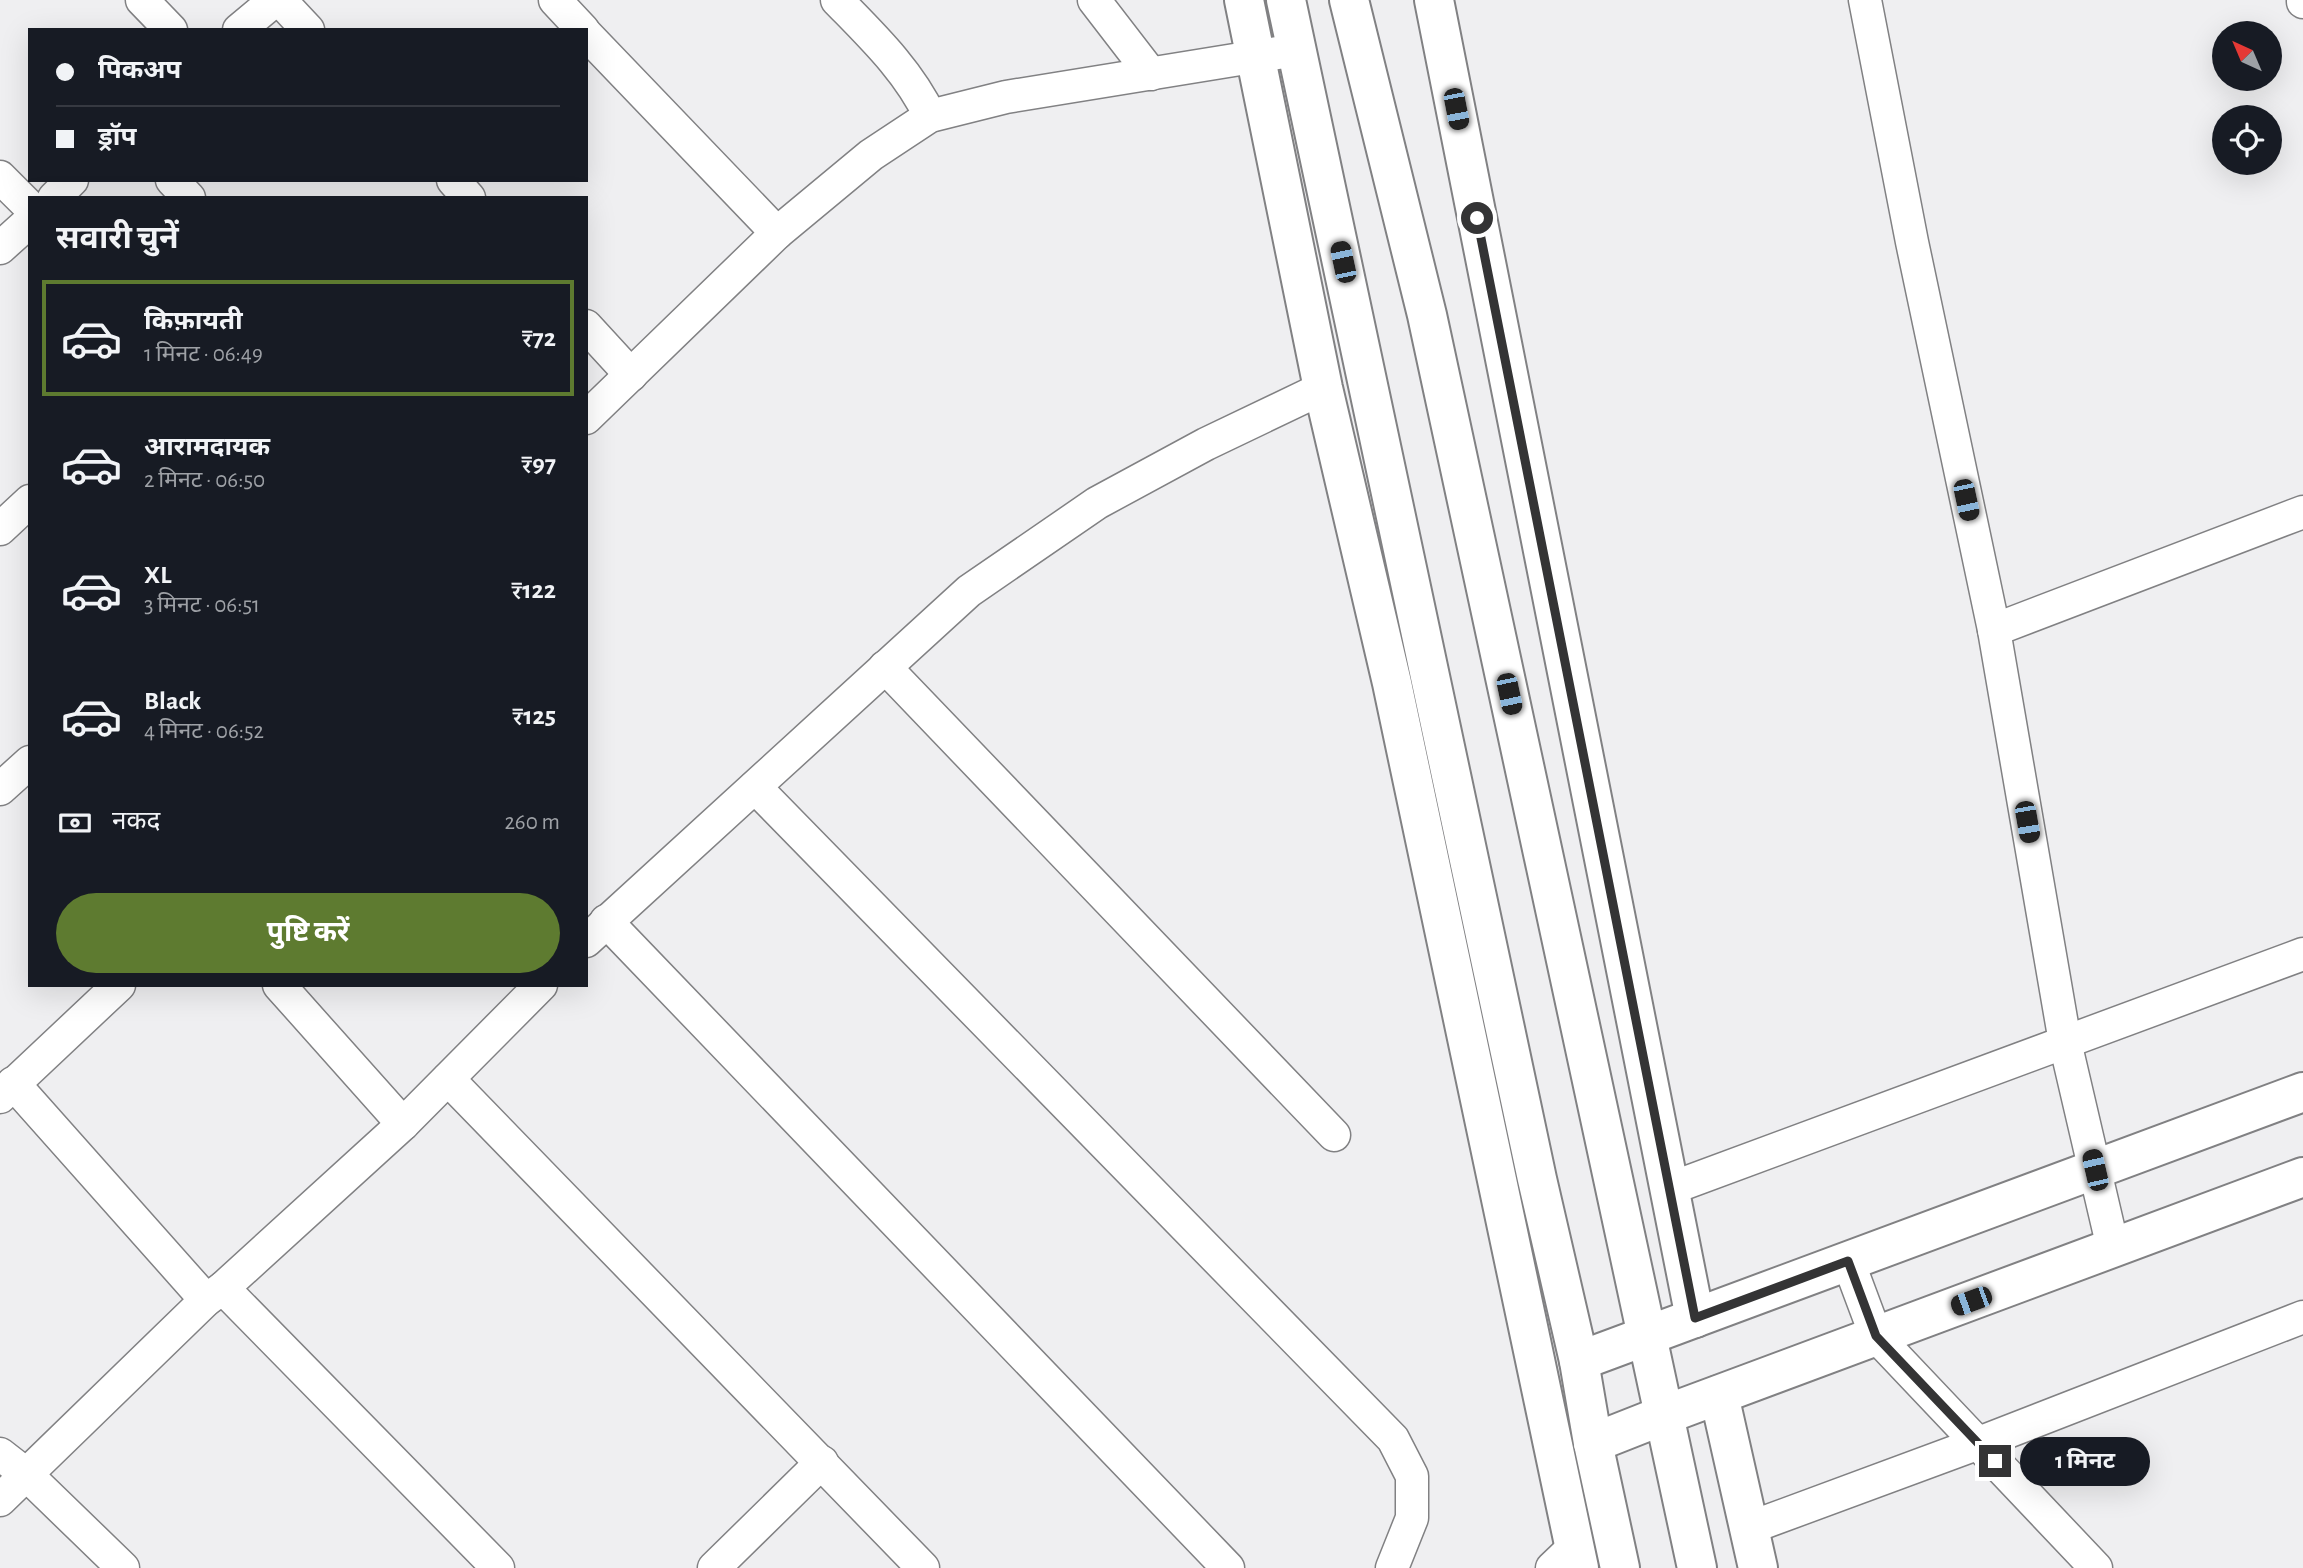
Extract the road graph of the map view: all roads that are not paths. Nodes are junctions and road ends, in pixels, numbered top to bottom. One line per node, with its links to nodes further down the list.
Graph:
1 (142, 0): 11 (street)
2 (277, 0): 12 (street); 13 (street)
3 (555, 0): 14 (street)
4 (837, 0): 19 (street)
5 (1094, 0): 18 (street)
6 (1244, 0): 17 (street)
7 (1286, 0): 16 (street)
8 (1349, 0): 62 (street)
9 (1434, 0): 56 (street)
10 (1865, 0): 38 (street)
11 (169, 28)
12 (242, 28)
13 (306, 28)
14 (580, 28)
15 (588, 36): 29 (street)
16 (1296, 50): 17 (street); 64 (street)
17 (1256, 58): 18 (street); 33 (street)
18 (1151, 74): 19 (street)
19 (930, 116): 29 (street)
20 (0, 177): 27 (street)
21 (70, 182): 24 (street)
22 (174, 182): 25 (street)
23 (455, 182): 26 (street)
24 (56, 196)
25 (187, 196)
26 (467, 196)
27 (28, 206)
28 (28, 223): 30 (street)
29 (777, 233): 32 (street)
30 (0, 248)
31 (588, 328): 32 (street)
32 (631, 375): 34 (street)
33 (1323, 388): 39 (street); 74 (street)
34 (588, 416)
35 (28, 503): 37 (street)
36 (2303, 512): 38 (street)
37 (0, 529)
38 (1994, 630): 48 (street)
39 (885, 667): 41 (street); 53 (street)
40 (28, 764): 42 (street)
41 (755, 787): 43 (street); 80 (street)
42 (0, 789)
43 (596, 931): 79 (street)
44 (2303, 954): 48 (street)
45 (117, 987): 50 (street)
46 (281, 987): 52 (street)
47 (539, 987): 49 (street)
48 (2065, 1042): 54 (street); 56 (street)
49 (448, 1079): 52 (street); 70 (street)
50 (7, 1090): 59 (street)
51 (2303, 1093): 54 (street)
52 (403, 1124): 59 (street)
53 (1334, 1135)
54 (2095, 1170): 57 (street); 58 (street)
55 (2303, 1177): 57 (street)
56 (1669, 1189): 61 (street)
57 (2113, 1248): 63 (street)
58 (1848, 1261): 61 (street); 63 (street)
59 (214, 1294): 71 (street); 76 (street)
60 (2303, 1317): 68 (street)
61 (1695, 1318): 62 (street)
62 (1647, 1336): 64 (street); 66 (street)
63 (1876, 1336): 65 (street); 68 (street)
64 (1578, 1361): 67 (street)
65 (1719, 1395): 66 (street); 73 (street)
66 (1664, 1415): 67 (street); 82 (street)
67 (1593, 1443): 81 (street)
68 (1979, 1443): 73 (street); 84 (street)
69 (0, 1454): 71 (street)
70 (822, 1462): 77 (street); 78 (street)
71 (27, 1475): 72 (street); 75 (street)
72 (0, 1500)
73 (1749, 1528): 83 (street)
74 (1568, 1561)
75 (123, 1568)
76 (498, 1568)
77 (714, 1568)
78 (923, 1568)
79 (1228, 1568)
80 (1392, 1568)
81 (1620, 1568)
82 (1697, 1568)
83 (1758, 1568)
84 (2096, 1568)

